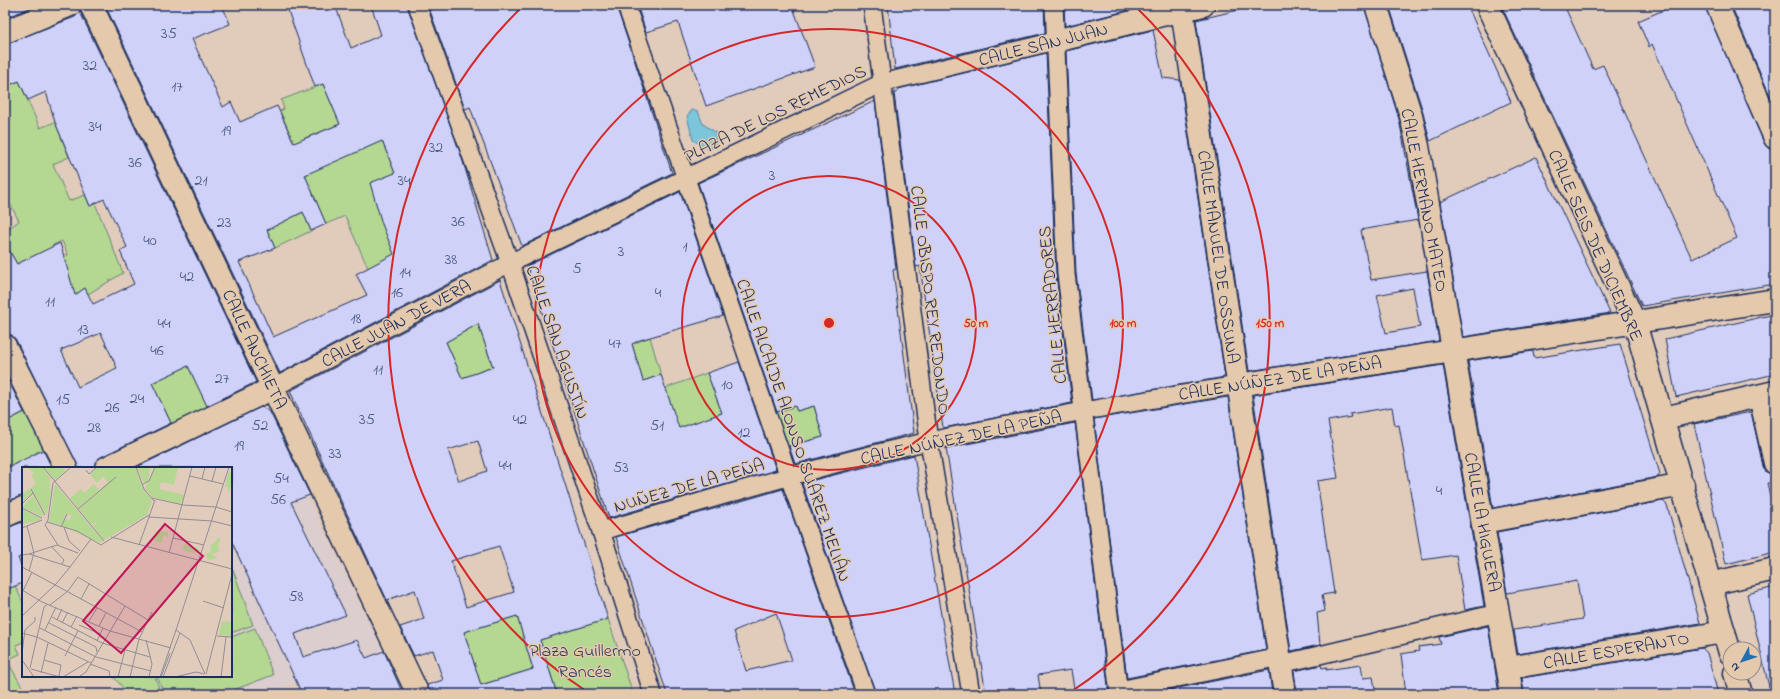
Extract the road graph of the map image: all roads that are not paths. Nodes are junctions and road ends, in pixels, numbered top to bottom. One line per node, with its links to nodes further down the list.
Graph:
1 (70, 5): 12 (street)
2 (91, 5): 23 (street, CALLE ANCHIETA)
3 (417, 5): 17 (street, CALLE SAN AGUSTÍN)
4 (626, 5): 16 (street, CALLE ALCALDE ALONSO SUÁREZ MELIÁN)
5 (872, 5): 14 (street, CALLE OBISPO REY REDONDO)
6 (1054, 5): 13 (street, CALLE HERRADORES)
7 (1203, 5): 11 (street, CALLE SAN JUAN)
8 (1376, 5): 21 (street, CALLE HERMANO MATEO)
9 (1487, 5): 19 (street, CALLE SEIS DE DICIEMBRE)
10 (1717, 5): 15 (street)
11 (1182, 10): 13 (street, CALLE SAN JUAN); 22 (street, CALLE MANUEL DE OSSUNA)
12 (5, 32)
13 (1055, 41): 14 (street, CALLE SAN JUAN); 25 (street, CALLE HERRADORES)
14 (882, 83): 16 (street, PLAZA DE LOS REMEDIOS); 27 (street, CALLE OBISPO REY REDONDO)
15 (1775, 138)
16 (685, 178): 17 (street, CALLE JUAN DE VERA); 31 (street, CALLE ALCALDE ALONSO SUÁREZ MELIÁN)
17 (510, 263): 23 (street, CALLE JUAN DE VERA); 36 (street, CALLE SAN AGUSTÍN)
18 (1775, 300): 19 (street, CALLE NÚÑEZ DE LA PEÑA)
19 (1635, 323): 21 (street, CALLE NÚÑEZ DE LA PEÑA); 26 (street, CALLE SEIS DE DICIEMBRE)
20 (5, 346): 29 (street)
21 (1454, 350): 22 (street, CALLE NÚÑEZ DE LA PEÑA); 35 (street, CALLE LA HIGUERA)
22 (1238, 385): 25 (street, CALLE NÚÑEZ DE LA PEÑA); 42 (street, CALLE MANUEL DE OSSUNA)
23 (273, 388): 30 (street, CALLE JUAN DE VERA); 46 (street, CALLE ANCHIETA)
24 (1768, 394): 26 (street); 28 (street)
25 (1082, 410): 27 (street, CALLE NÚÑEZ DE LA PEÑA); 45 (street, CALLE HERRADORES)
26 (1664, 418): 32 (street, CALLE SEIS DE DICIEMBRE)
27 (929, 441): 31 (street, CALLE NÚÑEZ DE LA PEÑA); 49 (street, CALLE OBISPO REY REDONDO)
28 (1775, 463)
29 (66, 467)
30 (108, 467)
31 (789, 477): 36 (street, NUÑEZ DE LA PEÑA); 48 (street, CALLE ALCALDE ALONSO SUÁREZ MELIÁN)
32 (1683, 485): 35 (street); 38 (street, CALLE SEIS DE DICIEMBRE)
33 (22, 508): 34 (street)
34 (5, 516)
35 (1483, 522): 39 (street, CALLE LA HIGUERA)
36 (601, 531): 47 (street, CALLE SAN AGUSTÍN)
37 (1775, 568): 38 (street)
38 (1710, 584): 40 (street, CALLE SEIS DE DICIEMBRE)
39 (1498, 613): 42 (street); 43 (street, CALLE LA HIGUERA)
40 (1724, 632): 41 (street, CALLE SEIS DE DICIEMBRE); 43 (street, CALLE ESPERANTO)
41 (1727, 641)
42 (1280, 660): 45 (street); 50 (street, CALLE MANUEL DE OSSUNA)
43 (1508, 668): 51 (street, CALLE LA HIGUERA)
44 (1737, 681): 52 (street)
45 (1119, 692)
46 (418, 694)
47 (653, 694)
48 (866, 694)
49 (971, 694)
50 (1285, 694)
51 (1512, 694)
52 (1741, 694)

